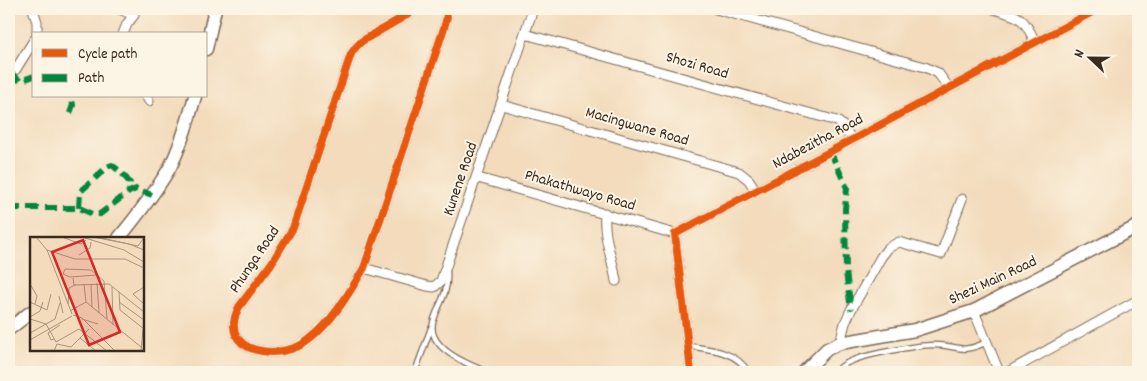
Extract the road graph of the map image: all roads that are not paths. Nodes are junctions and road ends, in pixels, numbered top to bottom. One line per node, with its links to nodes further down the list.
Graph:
1 (32, 9): 10 (street)
2 (119, 9): 11 (street)
3 (215, 9): 13 (street)
4 (417, 9): 28 (street, Phunga Road)
5 (445, 9): 28 (street, Phunga Road)
6 (533, 9): 12 (street, Kunene Road)
7 (716, 9): 17 (street)
8 (994, 9): 14 (street)
9 (1098, 9): 14 (street, Ndabezitha Road)
10 (37, 32)
11 (125, 32)
12 (525, 34): 19 (street, Kunene Road); 20 (street, Shozi Road)
13 (208, 40)
14 (1035, 42): 17 (street, Ndabezitha Road)
15 (32, 43): 16 (street)
16 (9, 75)
17 (949, 88): 20 (street, Ndabezitha Road)
18 (194, 98): 27 (street)
19 (502, 105): 21 (street, Kunene Road); 22 (street, Macingwane Road)
20 (852, 140): 22 (street, Ndabezitha Road)
21 (478, 178): 24 (street, Phakathwayo Road); 29 (street, Kunene Road)
22 (756, 191): 26 (street, Ndabezitha Road)
23 (962, 199): 36 (street)
24 (605, 213): 26 (street, Phakathwayo Road); 30 (street)
25 (1138, 226): 32 (street, Shezi Main Road)
26 (675, 234): 38 (street)
27 (120, 237)
28 (364, 268): 29 (street, Kunene Road)
29 (446, 270): 34 (lane)
30 (616, 281)
31 (1138, 300): 46 (street)
32 (974, 311): 36 (street, Shezi Main Road); 37 (street)
33 (30, 313): 35 (street)
34 (433, 325): 39 (lane); 40 (lane)
35 (9, 328)
36 (840, 342): 43 (street, Shezi Main Road)
37 (987, 342): 44 (lane); 45 (street)
38 (688, 346): 41 (street); 42 (lane)
39 (415, 372)
40 (487, 372)
41 (692, 372)
42 (748, 372)
43 (804, 372)
44 (835, 372)
45 (999, 372)
46 (1008, 372)

